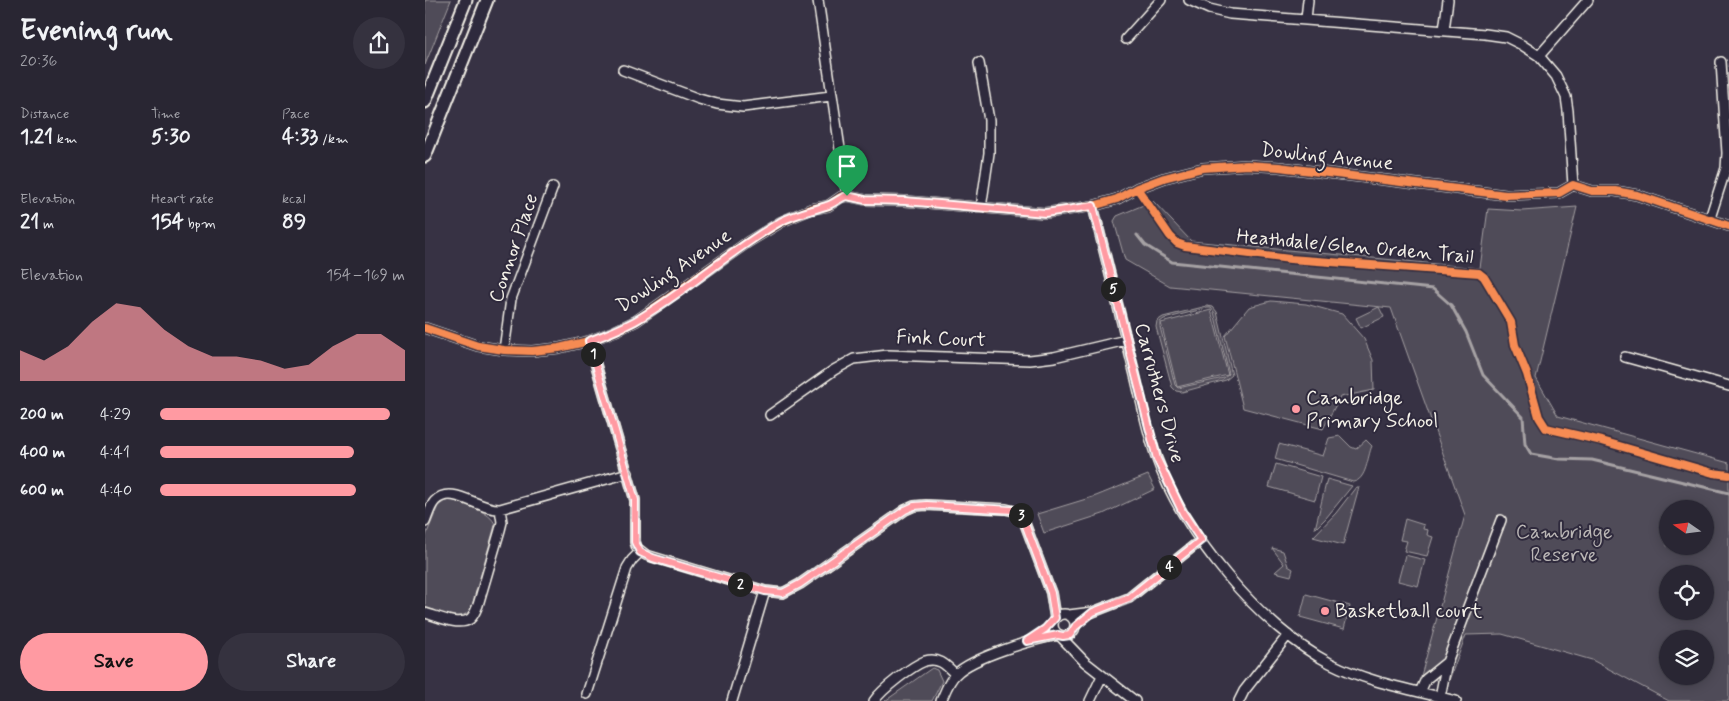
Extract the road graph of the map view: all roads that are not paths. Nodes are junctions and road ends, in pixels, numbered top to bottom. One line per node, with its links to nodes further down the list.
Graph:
1 (466, 0): 17 (street)
2 (487, 0): 18 (street)
3 (818, 0): 16 (street)
4 (1161, 0): 11 (street)
5 (1189, 0): 9 (street)
6 (1308, 0): 9 (street)
7 (1448, 0): 10 (street)
8 (1588, 0): 12 (street)
9 (1306, 19): 10 (street)
10 (1444, 30): 12 (street)
11 (1126, 39)
12 (1539, 56): 19 (street)
13 (1721, 62): 24 (street)
14 (979, 64): 23 (street)
15 (623, 70): 16 (street)
16 (831, 96): 21 (street)
17 (425, 102)
18 (425, 156)
19 (1573, 185): 22 (street, Dowling Avenue); 24 (street)
20 (553, 187): 29 (street, Connor Place)
21 (847, 196): 23 (street, Dowling Avenue); 28 (street, Dowling Avenue)
22 (1093, 206): 23 (street, Dowling Avenue); 27 (street, Carruthers Drive)
23 (981, 208)
24 (1710, 218): 25 (street)
25 (1729, 226)
26 (425, 328): 29 (street, Dowling Avenue)
27 (1126, 340): 32 (street, Fink Court); 37 (street, Carruthers Drive)
28 (589, 341): 29 (street, Dowling Avenue); 33 (street)
29 (504, 350)
30 (1625, 357): 31 (street)
31 (1729, 386)
32 (770, 415)
33 (627, 473): 34 (street); 38 (street)
34 (499, 510): 36 (street); 42 (street)
35 (1501, 520): 50 (street)
36 (425, 522)
37 (1201, 540): 41 (street); 47 (street, Carruthers Drive)
38 (640, 552): 39 (street); 54 (street)
39 (765, 591): 40 (street); 56 (street)
40 (1051, 593): 43 (street); 44 (street)
41 (1093, 612): 43 (street); 45 (street)
42 (425, 613)
43 (1067, 614): 44 (street); 45 (street)
44 (1054, 619): 46 (street); 48 (street)
45 (1075, 628): 46 (street); 49 (street)
46 (1059, 635): 48 (street); 49 (street)
47 (1289, 635): 53 (street, Carruthers Drive); 61 (street)
48 (1027, 641): 51 (street)
49 (1077, 655): 52 (street)
50 (1447, 662): 53 (street); 55 (street)
51 (955, 674): 57 (street); 58 (street)
52 (1102, 676): 59 (street); 60 (street)
53 (1420, 692): 55 (street, Carruthers Drive)
54 (587, 694)
55 (1440, 697): 62 (street, Carruthers Drive)
56 (732, 701)
57 (874, 701)
58 (941, 701)
59 (1090, 701)
60 (1135, 701)
61 (1239, 701)
62 (1457, 701)

